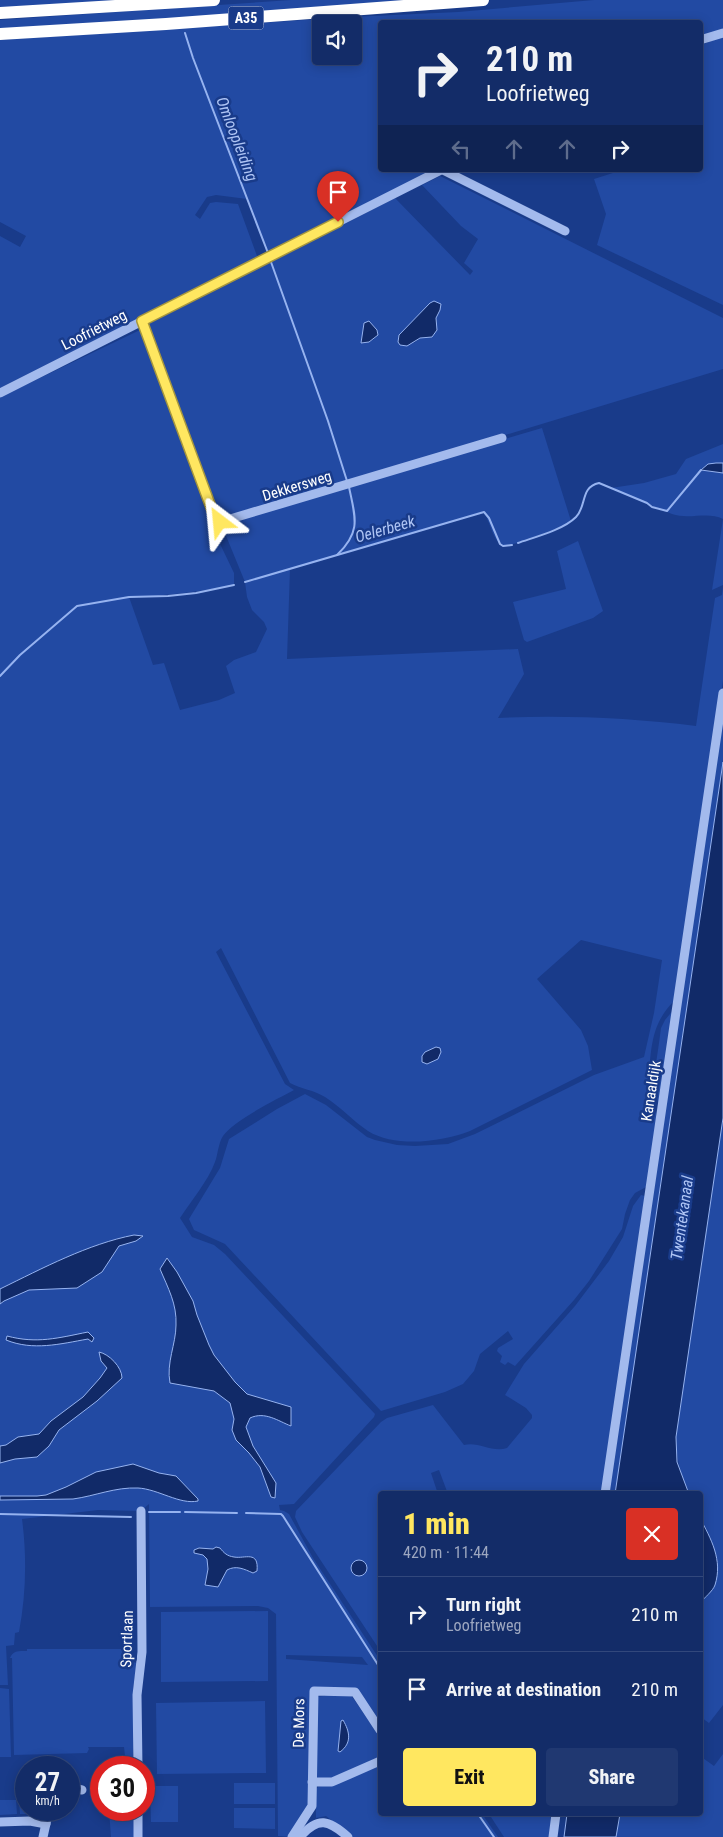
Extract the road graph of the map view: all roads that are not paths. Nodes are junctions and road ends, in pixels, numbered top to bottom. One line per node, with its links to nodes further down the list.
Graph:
1 (214, 0): 3 (highway, A35)
2 (483, 0): 4 (highway, A35)
3 (0, 13)
4 (0, 34)
5 (723, 34): 6 (street)
6 (703, 39)
7 (438, 172): 10 (street, Loofrietweg)
8 (446, 172): 9 (street)
9 (565, 231)
10 (142, 321): 11 (street, Loofrietweg); 12 (street, Dekkersweg)
11 (0, 393)
12 (502, 438)
13 (723, 693): 14 (street, Kanaaldijk)
14 (605, 1491)
15 (141, 1511): 17 (street, Sportlaan)
16 (378, 1727): 19 (street, De Mors)
17 (138, 1756)
18 (378, 1762): 19 (street)
19 (312, 1782): 27 (street, De Mors)
20 (556, 1816): 30 (street)
21 (47, 1821): 24 (street)
22 (138, 1821): 26 (street)
23 (0, 1822): 24 (street)
24 (46, 1824): 25 (street)
25 (43, 1837)
26 (138, 1837)
27 (292, 1837)
28 (300, 1837): 29 (street)
29 (348, 1837)
30 (553, 1837)

